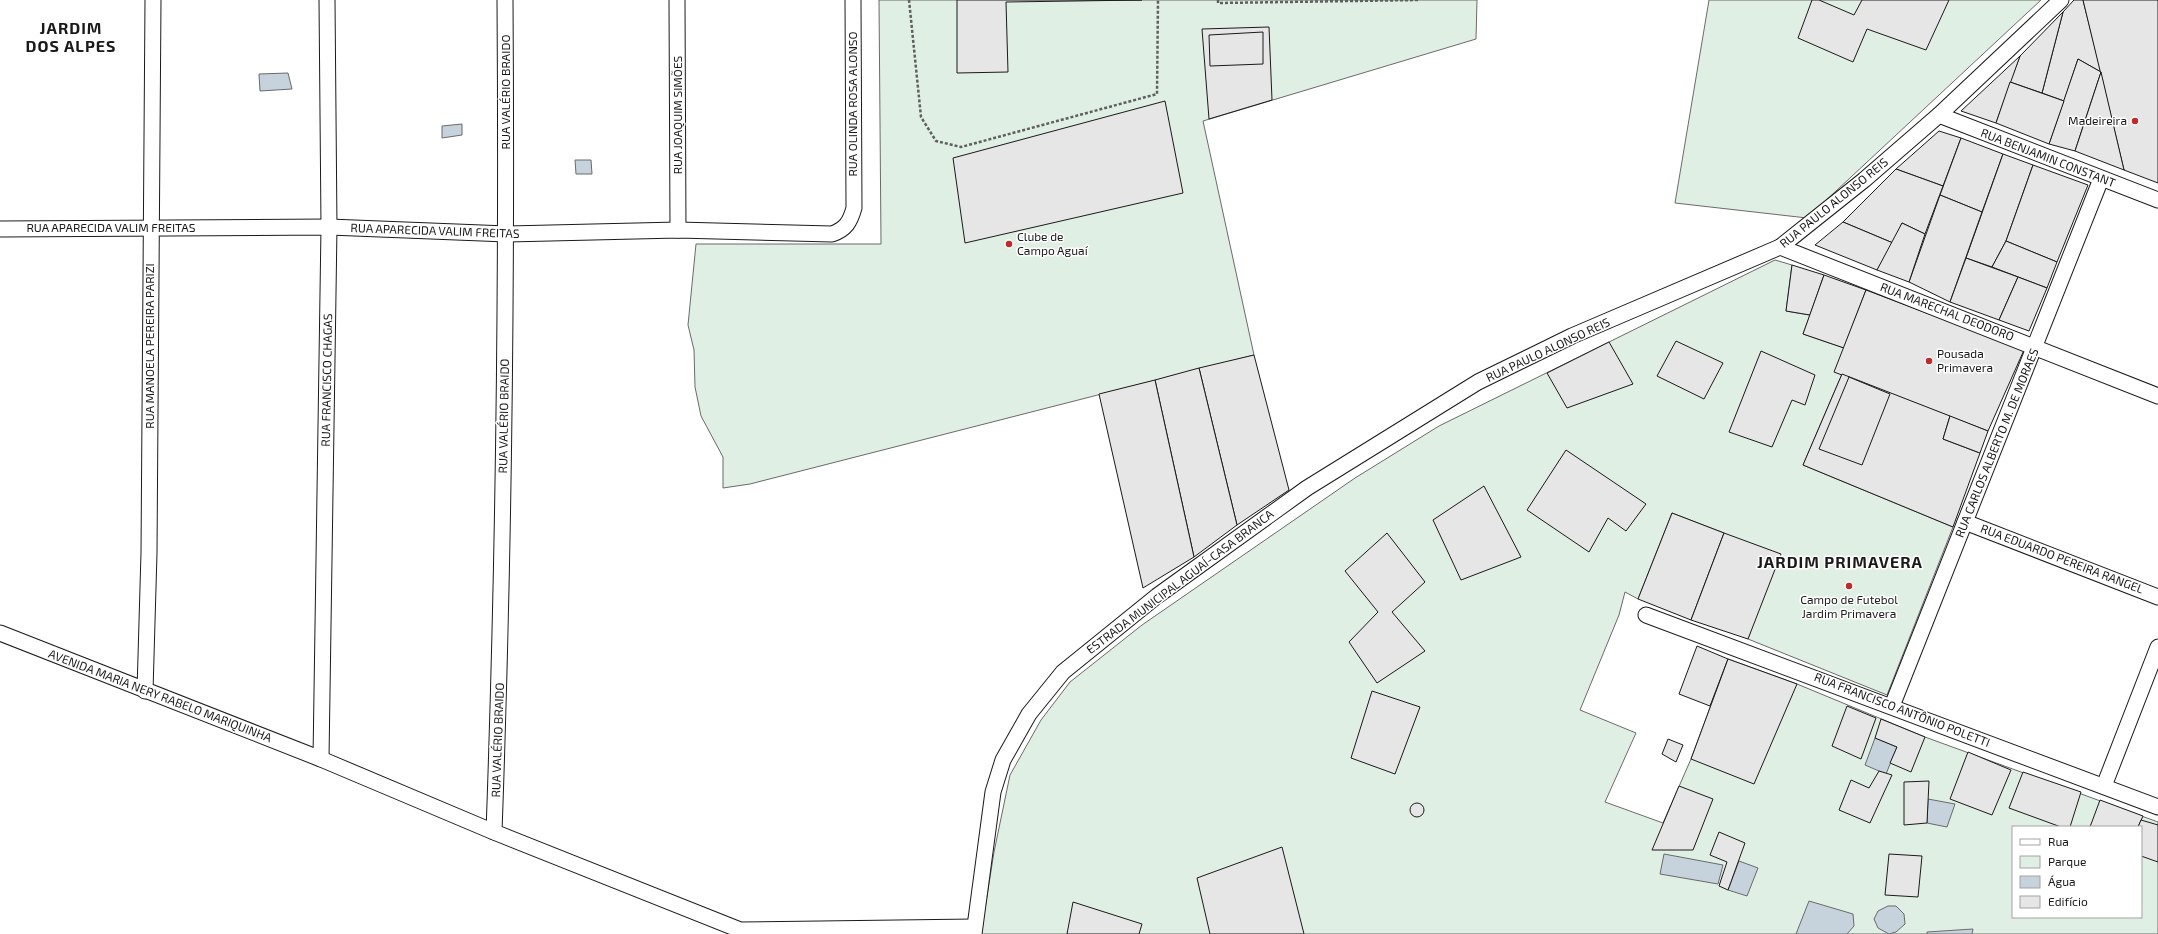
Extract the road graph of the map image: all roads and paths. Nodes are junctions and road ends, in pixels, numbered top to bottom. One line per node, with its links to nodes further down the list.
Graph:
1 (153, 0): 16 (street, RUA MANOELA PEREIRA PARIZI)
2 (327, 0): 15 (street, RUA FRANCISCO CHAGAS)
3 (505, 0): 19 (street, RUA VALÉRIO BRAIDO)
4 (677, 0): 18 (street, RUA JOAQUIM SIMÕES)
5 (853, 0): 14 (street, RUA OLINDA ROSA ALONSO)
6 (909, 0): 7 (path)
7 (1158, 0)
8 (1218, 0): 9 (path)
9 (1420, 0)
10 (2061, 0): 11 (street, RUA PAULO ALONSO REIS)
11 (1939, 115): 12 (street, RUA BENJAMIN CONSTANT); 20 (street, RUA PAULO ALONSO REIS)
12 (2100, 179): 13 (street, RUA BENJAMIN CONSTANT); 21 (street, RUA CARLOS ALBERTO M. DE MORAES)
13 (2158, 200)
14 (854, 208): 18 (street, RUA APARECIDA VALIM FREITAS)
15 (329, 227): 16 (street, RUA APARECIDA VALIM FREITAS); 19 (street, RUA APARECIDA VALIM FREITAS); 31 (street, RUA FRANCISCO CHAGAS)
16 (150, 228): 17 (street, RUA APARECIDA VALIM FREITAS); 29 (street, RUA MANOELA PEREIRA PARIZI)
17 (0, 229)
18 (678, 230): 19 (street, RUA APARECIDA VALIM FREITAS)
19 (507, 234): 34 (street, RUA VALÉRIO BRAIDO)
20 (1780, 247): 21 (street, RUA MARECHAL DEODORO); 22 (street, RUA PAULO ALONSO REIS)
21 (2036, 347): 23 (street, RUA MARECHAL DEODORO); 24 (street, RUA CARLOS ALBERTO M. DE MORAES)
22 (1478, 382): 35 (street, ESTRADA MUNICIPAL AGUAÍ-CASA BRANCA)
23 (2158, 396)
24 (1965, 522): 25 (street, RUA EDUARDO PEREIRA RANGEL); 30 (street, RUA CARLOS ALBERTO M. DE MORAES)
25 (2158, 597)
26 (1646, 615): 30 (street, RUA FRANCISCO ANTÔNIO POLETTI)
27 (0, 633): 29 (street, AVENIDA MARIA NERY RABELO MARIQUINHA)
28 (2158, 647): 32 (street)
29 (145, 691): 31 (street, AVENIDA MARIA NERY RABELO MARIQUINHA)
30 (1892, 706): 32 (street, RUA FRANCISCO ANTÔNIO POLETTI)
31 (321, 759): 34 (street, AVENIDA MARIA NERY RABELO MARIQUINHA)
32 (2104, 786): 33 (street, RUA FRANCISCO ANTÔNIO POLETTI)
33 (2158, 807)
34 (494, 832): 36 (street, AVENIDA MARIA NERY RABELO MARIQUINHA)
35 (974, 930): 36 (street)
36 (742, 932)

